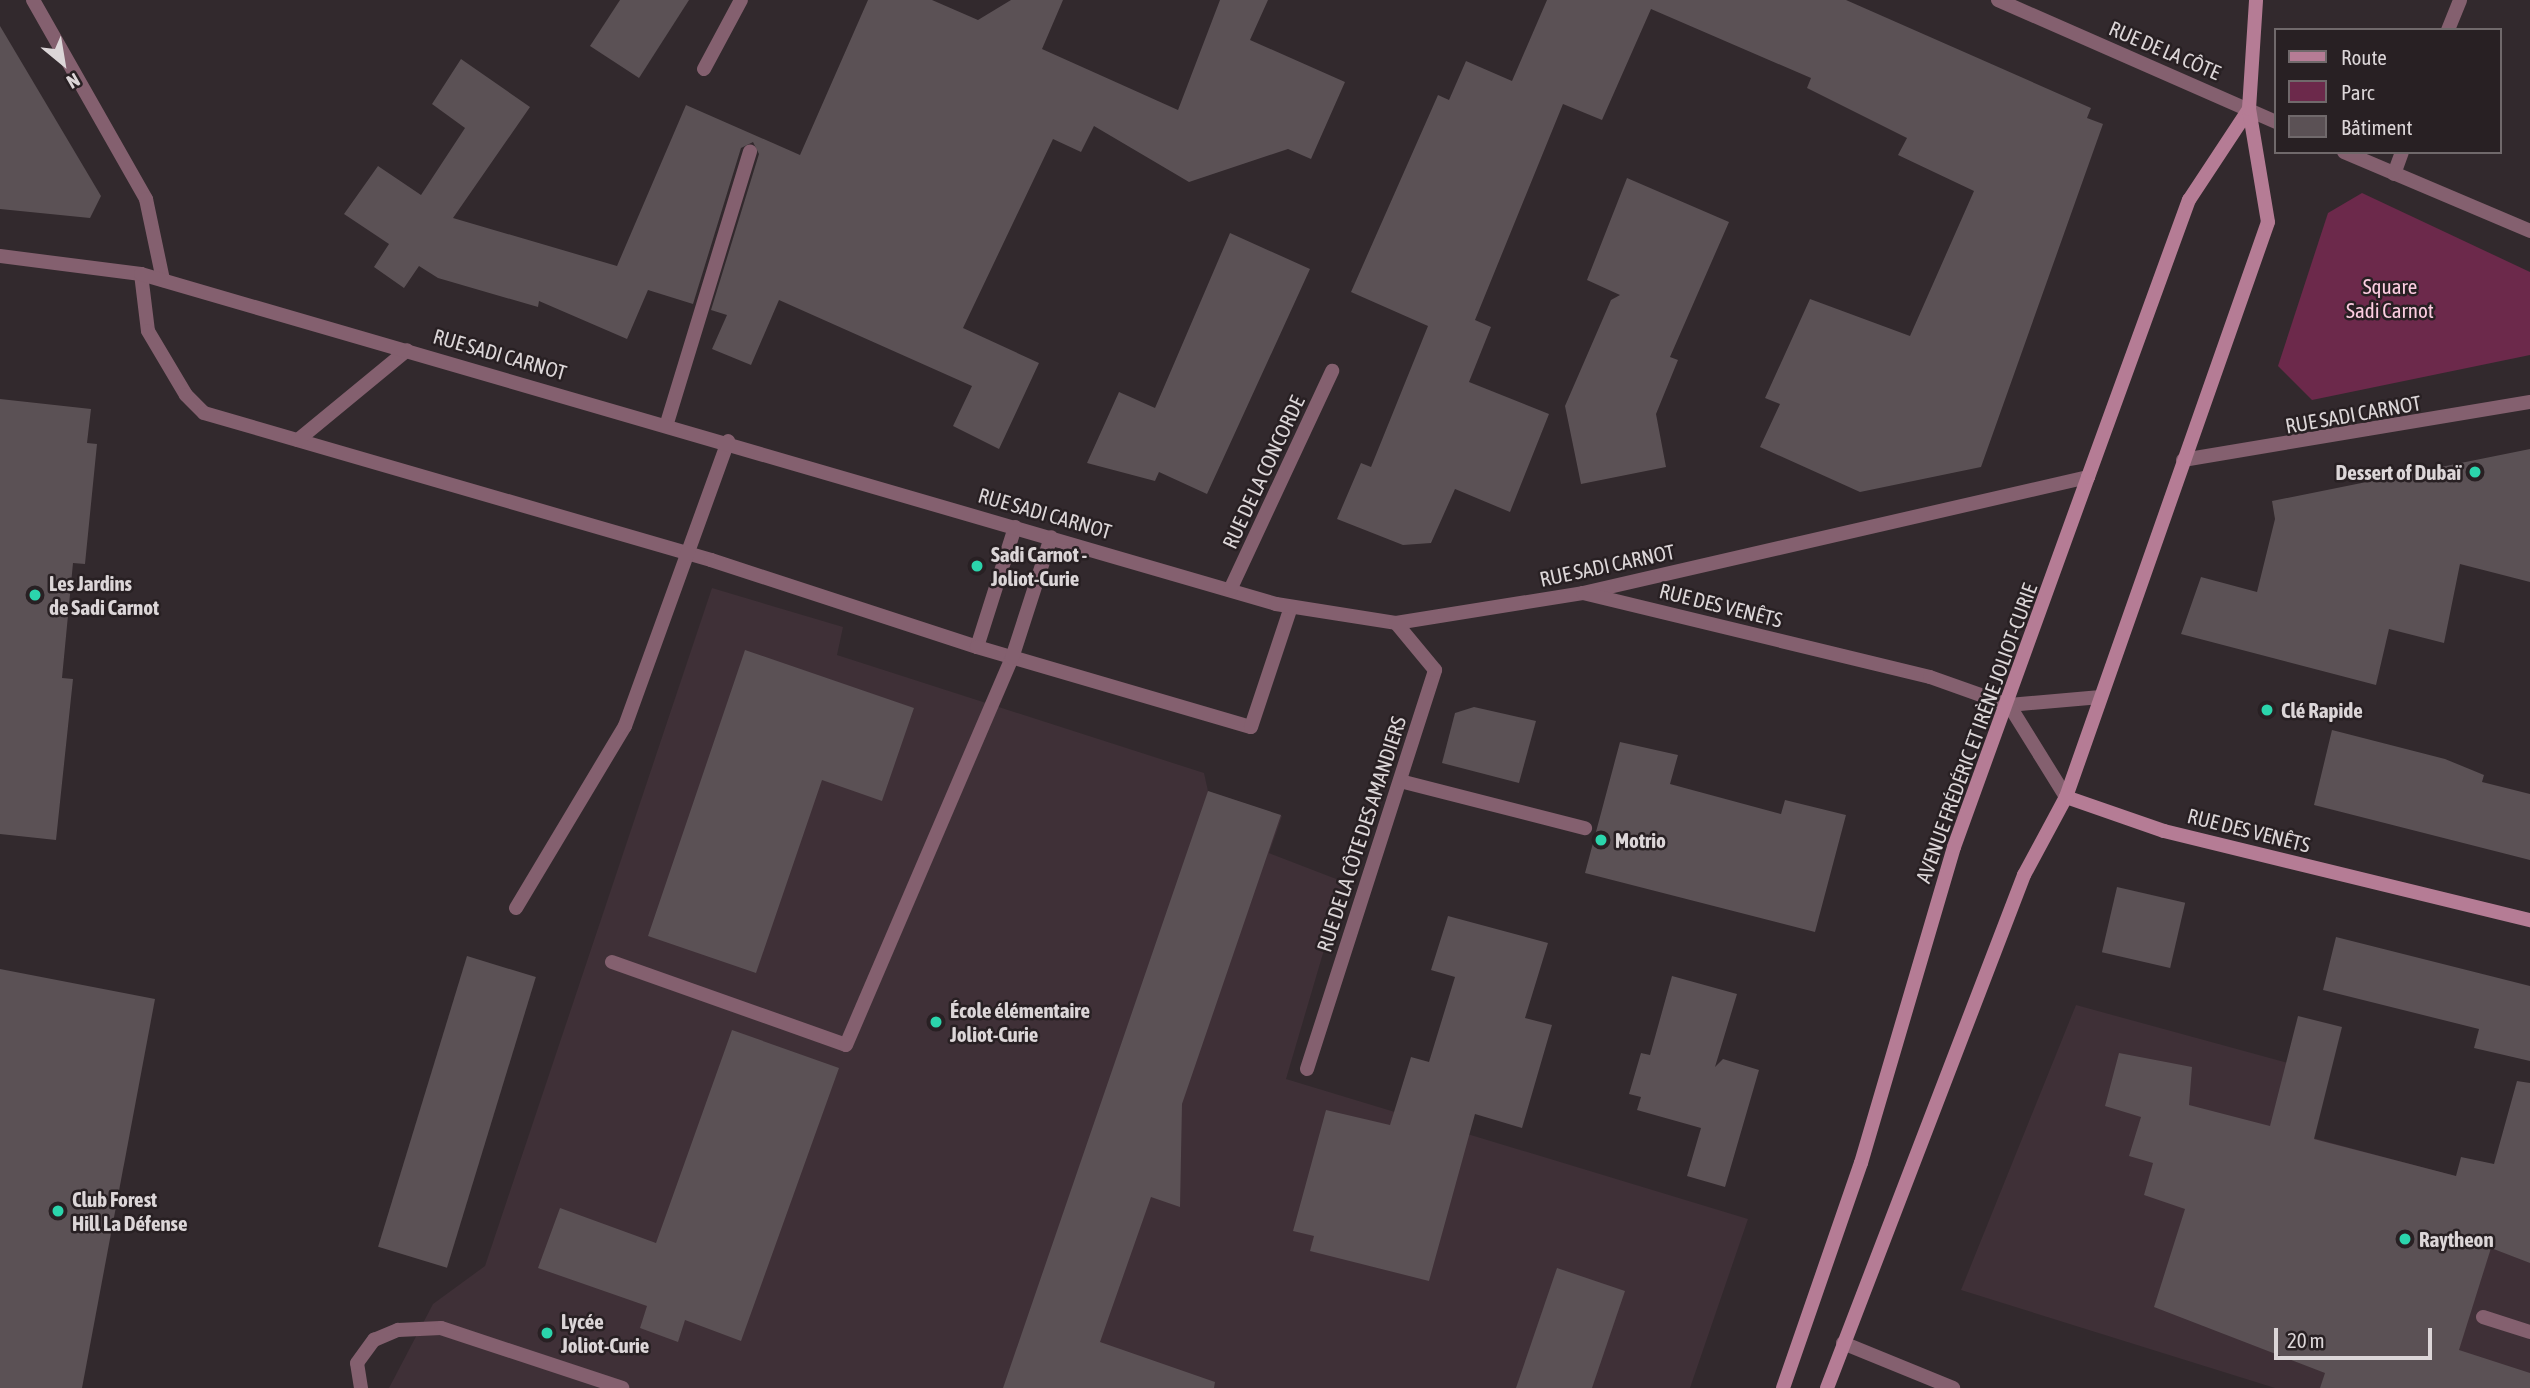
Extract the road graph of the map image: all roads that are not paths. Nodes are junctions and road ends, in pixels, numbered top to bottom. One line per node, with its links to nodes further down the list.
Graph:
1 (33, 0): 17 (street)
2 (741, 0): 7 (street)
3 (1998, 0): 8 (street, RUE DE LA CÔTE)
4 (2256, 0): 8 (main road, AVENUE FRÉDÉRIC ET IRÈNE JOLIOT-CURIE)
5 (2460, 0): 6 (street)
6 (2449, 28)
7 (704, 69)
8 (2249, 109): 9 (street, RUE DE LA CÔTE); 24 (main road, AVENUE FRÉDÉRIC ET IRÈNE JOLIOT-CURIE); 25 (main road, AVENUE FRÉDÉRIC ET IRÈNE JOLIOT-CURIE)
9 (2274, 121)
10 (750, 151): 21 (street)
11 (2349, 154): 13 (street)
12 (2401, 154): 13 (street)
13 (2394, 173): 14 (street)
14 (2530, 231)
15 (0, 257): 16 (street, RUE SADI CARNOT)
16 (141, 274): 17 (street, RUE SADI CARNOT); 22 (street)
17 (163, 281): 18 (street, RUE SADI CARNOT)
18 (407, 350): 21 (street, RUE SADI CARNOT); 22 (street)
19 (1332, 370): 29 (street, RUE DE LA CONCORDE)
20 (2530, 402): 24 (street, RUE SADI CARNOT)
21 (667, 424): 23 (street, RUE SADI CARNOT)
22 (298, 440): 28 (street)
23 (728, 440): 26 (street, RUE SADI CARNOT); 28 (street)
24 (2183, 460): 35 (main road, AVENUE FRÉDÉRIC ET IRÈNE JOLIOT-CURIE)
25 (2088, 477): 30 (street, RUE SADI CARNOT); 36 (main road, AVENUE FRÉDÉRIC ET IRÈNE JOLIOT-CURIE)
26 (1015, 527): 27 (street, RUE SADI CARNOT); 33 (street)
27 (1051, 537): 29 (street, RUE SADI CARNOT); 34 (street)
28 (687, 553): 33 (street); 40 (street)
29 (1230, 590): 31 (street, RUE SADI CARNOT)
30 (1583, 593): 32 (street, RUE SADI CARNOT); 36 (street, RUE DES VENÊTS)
31 (1292, 607): 32 (street, RUE SADI CARNOT); 34 (street)
32 (1396, 623): 37 (street, RUE DE LA CÔTE DES AMANDIERS)
33 (977, 647): 34 (street)
34 (1012, 658): 42 (street)
35 (2101, 697): 36 (street, RUE DES VENÊTS); 38 (main road, AVENUE FRÉDÉRIC ET IRÈNE JOLIOT-CURIE)
36 (2008, 705): 38 (street); 49 (main road, AVENUE FRÉDÉRIC ET IRÈNE JOLIOT-CURIE)
37 (1400, 781): 39 (street); 43 (street, RUE DE LA CÔTE DES AMANDIERS)
38 (2066, 797): 41 (main road, RUE DES VENÊTS); 46 (main road, AVENUE FRÉDÉRIC ET IRÈNE JOLIOT-CURIE)
39 (1585, 828)
40 (516, 908)
41 (2530, 920)
42 (612, 962)
43 (1307, 1069)
44 (2483, 1317): 45 (street)
45 (2530, 1332)
46 (1843, 1343): 50 (main road, AVENUE FRÉDÉRIC ET IRÈNE JOLIOT-CURIE); 51 (street)
47 (361, 1388): 48 (street)
48 (622, 1388)
49 (1783, 1388)
50 (1827, 1388)
51 (1953, 1388)

